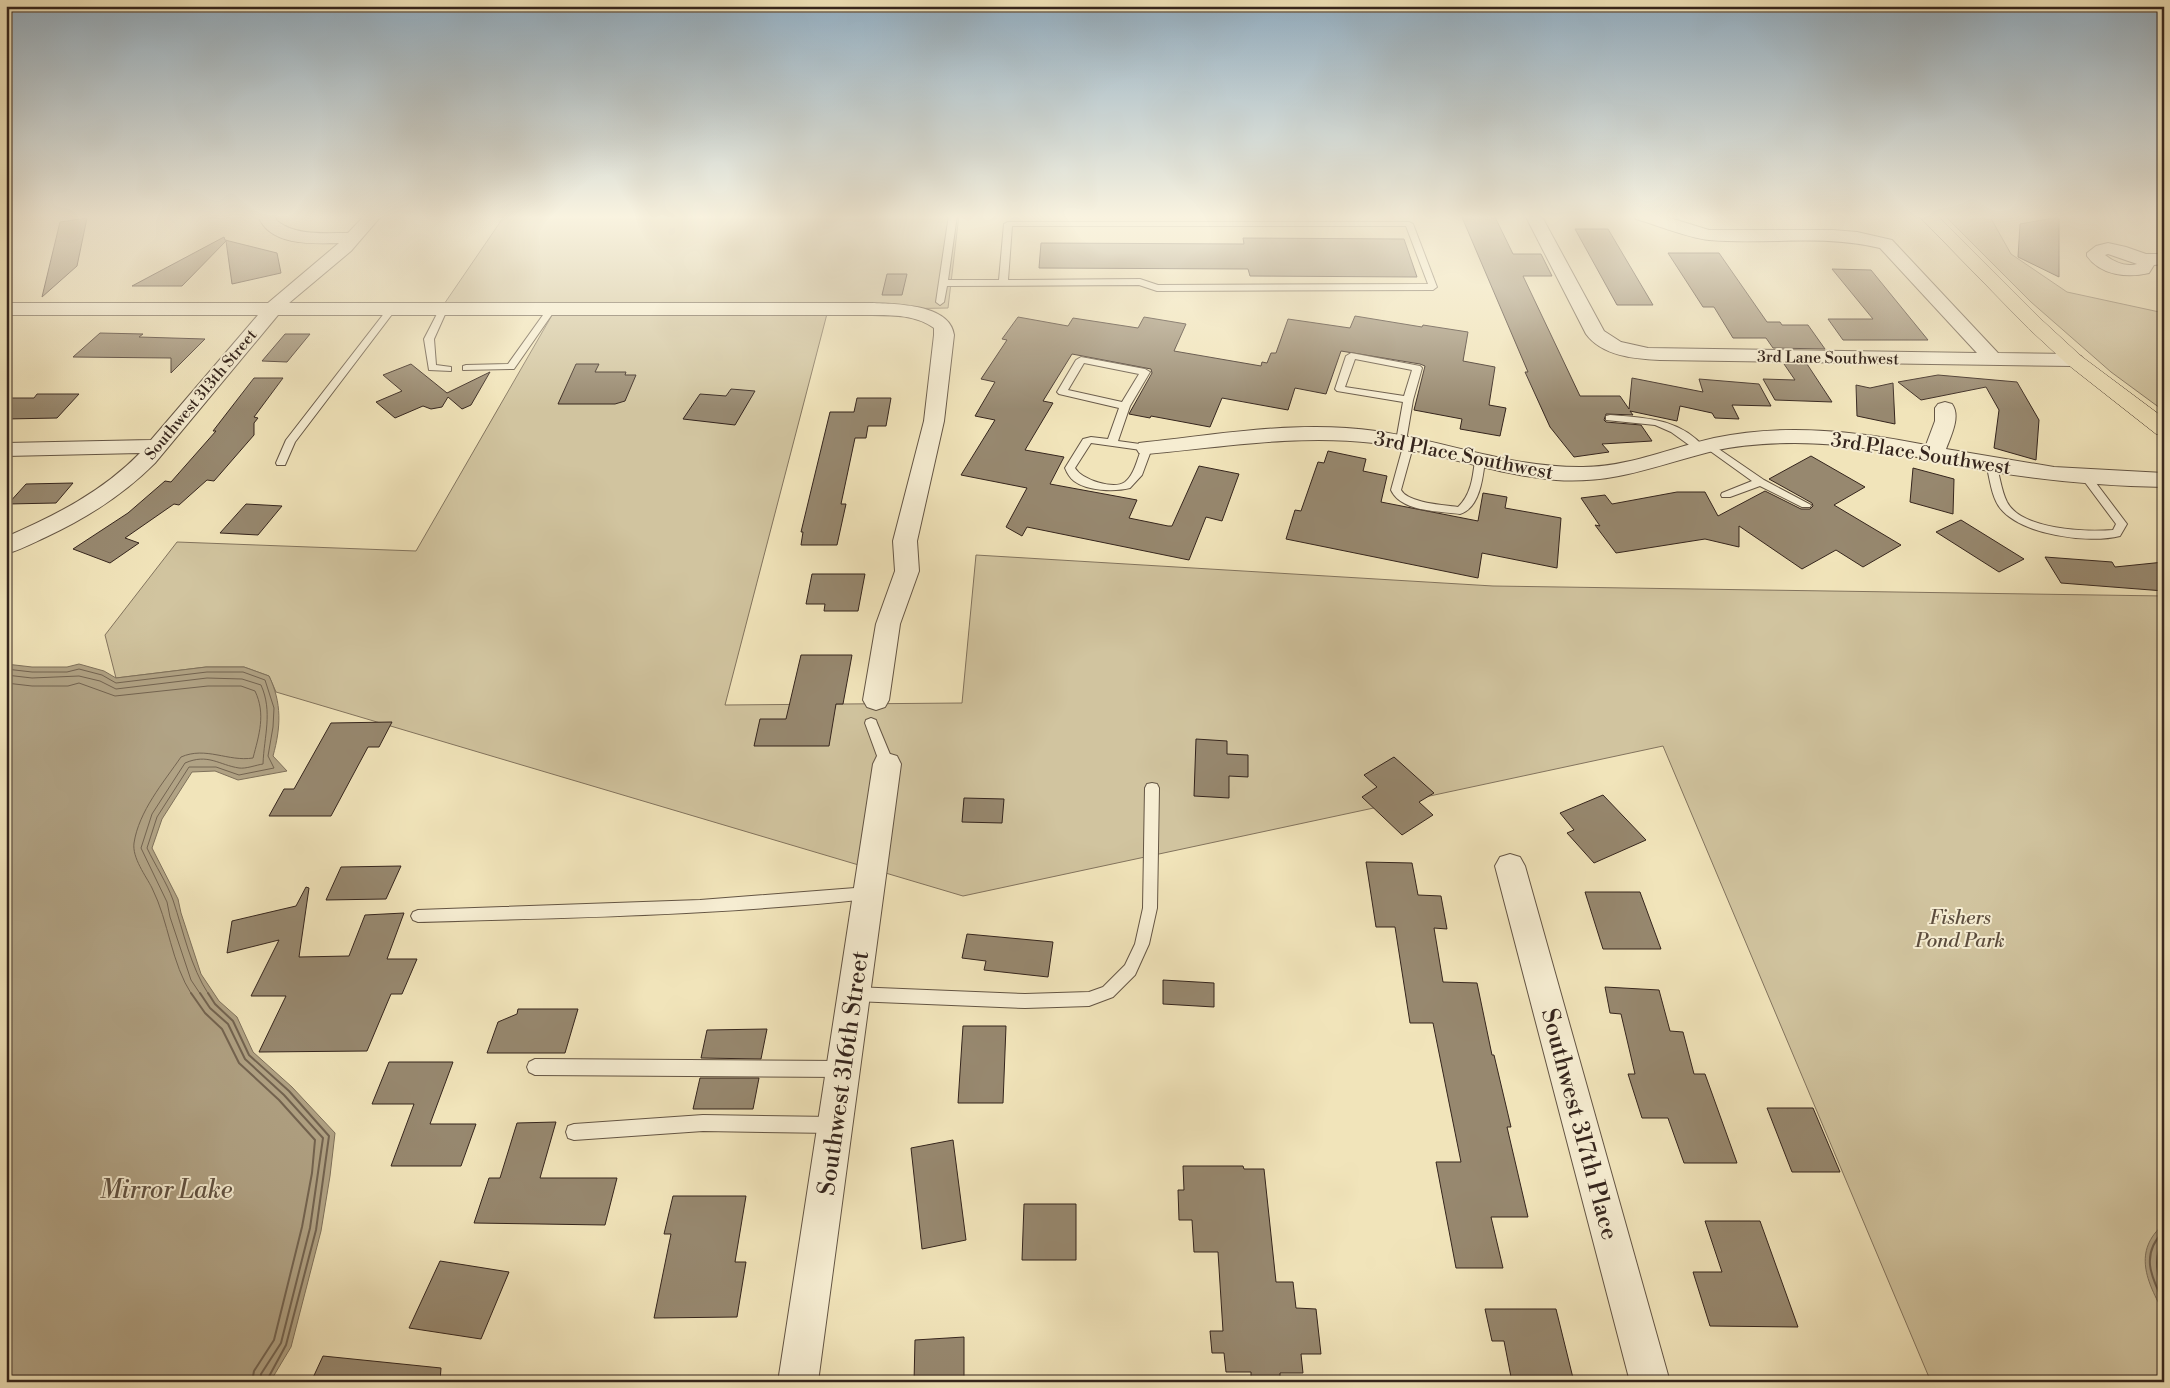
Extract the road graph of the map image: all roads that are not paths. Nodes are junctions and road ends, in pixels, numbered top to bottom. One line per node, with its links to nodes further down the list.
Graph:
1 (306, 280): 11 (street, Southwest 313th Street)
2 (943, 280): 8 (lane)
3 (1003, 280): 9 (lane)
4 (1430, 280): 9 (lane)
5 (1568, 280): 16 (street, 3rd Lane Southwest)
6 (1919, 280): 16 (street)
7 (1991, 280): 17 (main road)
8 (943, 283): 9 (lane); 13 (lane)
9 (1003, 283)
10 (6, 309): 11 (street)
11 (273, 309): 12 (street); 27 (street, Southwest 313th Street)
12 (392, 309): 14 (street); 33 (lane)
13 (935, 309): 15 (street); 41 (street)
14 (443, 310): 15 (street); 19 (lane)
15 (551, 310): 18 (lane)
16 (1993, 359): 17 (street, 3rd Lane Southwest)
17 (2074, 360): 24 (main road)
18 (466, 368)
19 (448, 369)
20 (1408, 400): 20 (lane); 25 (lane)
21 (1125, 406): 21 (lane); 26 (lane)
22 (1945, 408): 31 (street)
23 (1610, 418): 28 (lane)
24 (2164, 428)
25 (1405, 442): 29 (street, 3rd Place Southwest); 32 (street, 3rd Place Southwest); 32 (lane)
26 (1112, 443): 29 (lane); 29 (lane)
27 (156, 446): 30 (street); 40 (street, Southwest 313th Street)
28 (1705, 447): 31 (street, 3rd Place Southwest); 32 (street, 3rd Place Southwest); 37 (lane)
29 (1147, 448)
30 (6, 450)
31 (1934, 452): 34 (street, 3rd Place Southwest)
32 (1480, 460)
33 (281, 463)
34 (1991, 464): 35 (street, 3rd Place Southwest); 35 (lane)
35 (2086, 477): 36 (street, 3rd Place Southwest)
36 (2164, 480)
37 (1760, 482): 38 (lane); 39 (lane)
38 (1726, 495)
39 (1806, 505)
40 (6, 546)
41 (876, 700)
42 (871, 724): 43 (lane)
43 (886, 764): 46 (street, Southwest 316th Street)
44 (1152, 788): 48 (lane)
45 (1510, 866): 54 (street, Southwest 317th Place)
46 (868, 893): 47 (lane); 48 (street, Southwest 316th Street)
47 (418, 916)
48 (854, 994): 50 (street, Southwest 316th Street)
49 (535, 1067): 50 (lane)
50 (843, 1069): 51 (street, Southwest 316th Street)
51 (835, 1125): 52 (lane); 53 (street, Southwest 316th Street)
52 (574, 1132)
53 (798, 1382)
54 (1650, 1382)

